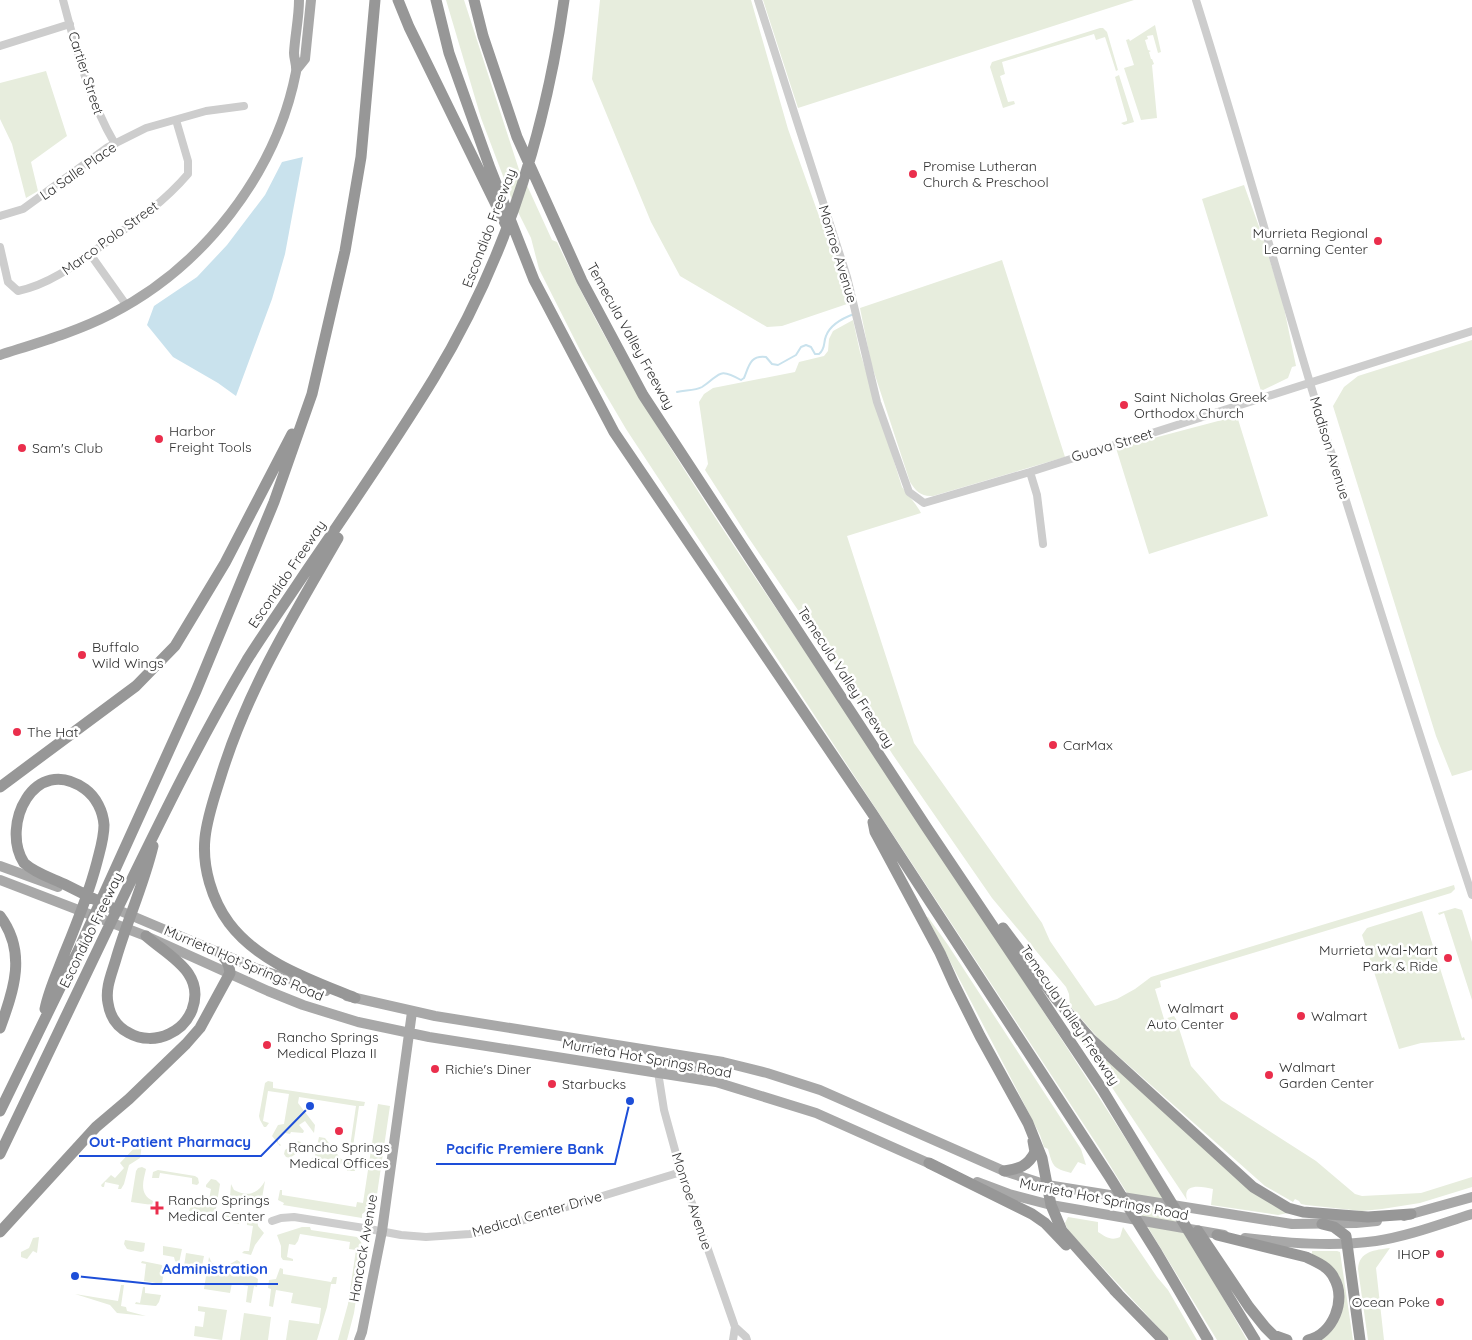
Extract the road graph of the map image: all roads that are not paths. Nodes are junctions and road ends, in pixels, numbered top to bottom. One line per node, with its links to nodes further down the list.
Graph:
1 (63, 0): 12 (street, Cartier Street)
2 (299, 0): 15 (main road)
3 (305, 0): 13 (main road)
4 (311, 0): 13 (main road)
5 (375, 0): 27 (highway, Escondido Freeway)
6 (398, 0): 22 (highway)
7 (436, 0): 22 (highway)
8 (474, 0): 35 (highway, Temecula Valley Freeway)
9 (564, 0): 28 (highway, Escondido Freeway)
10 (758, 0): 30 (street, Monroe Avenue)
11 (1196, 0): 26 (street, Madison Avenue)
12 (70, 24): 14 (street); 18 (street, Cartier Street)
13 (308, 41): 15 (main road)
14 (0, 46)
15 (297, 69): 23 (main road)
16 (244, 106): 17 (street, La Salle Place)
17 (176, 120): 18 (street, La Salle Place); 21 (street, Marco Polo Street)
18 (115, 144): 19 (street, La Salle Place)
19 (0, 216)
20 (0, 247): 21 (street, Marco Polo Street)
21 (90, 254): 23 (street)
22 (534, 280): 33 (highway)
23 (127, 306): 25 (main road)
24 (1472, 331): 26 (street, Guava Street)
25 (0, 355)
26 (1310, 383): 29 (street, Guava Street); 39 (street, Madison Avenue)
27 (312, 394): 32 (highway); 47 (highway, Escondido Freeway)
28 (385, 455): 34 (highway, Escondido Freeway); 45 (highway)
29 (1030, 472): 30 (street, Guava Street); 31 (street)
30 (924, 503)
31 (1043, 544)
32 (0, 787)
33 (872, 813): 54 (highway); 76 (highway)
34 (158, 826): 42 (highway); 55 (highway, Escondido Freeway)
35 (927, 828): 52 (highway, Temecula Valley Freeway); 62 (highway)
36 (0, 866): 38 (main road)
37 (0, 880): 42 (main road, Murrieta Hot Springs Road)
38 (65, 887): 40 (highway); 47 (highway)
39 (1472, 895)
40 (112, 908): 43 (main road, Murrieta Hot Springs Road)
41 (0, 916): 48 (highway)
42 (146, 936): 44 (main road, Murrieta Hot Springs Road)
43 (218, 952): 44 (highway); 45 (main road, Murrieta Hot Springs Road)
44 (230, 973): 49 (main road, Murrieta Hot Springs Road); 67 (highway)
45 (355, 998): 46 (main road, Murrieta Hot Springs Road)
46 (412, 1012): 49 (main road, Hancock Avenue); 50 (main road, Murrieta Hot Springs Road)
47 (44, 1019): 53 (highway, Escondido Freeway)
48 (0, 1028)
49 (410, 1033): 51 (main road, Murrieta Hot Springs Road); 66 (main road, Hancock Avenue)
50 (727, 1063): 51 (main road); 57 (main road, Murrieta Hot Springs Road)
51 (658, 1072): 56 (main road, Murrieta Hot Springs Road); 58 (street, Monroe Avenue)
52 (1102, 1089): 77 (highway, Temecula Valley Freeway); 78 (highway)
53 (0, 1111)
54 (1028, 1122): 57 (highway); 59 (highway)
55 (0, 1154)
56 (929, 1163): 61 (main road, Murrieta Hot Springs Road); 70 (highway)
57 (1004, 1171): 59 (main road, Murrieta Hot Springs Road)
58 (681, 1172): 66 (street, Medical Center Drive); 71 (street, Monroe Avenue)
59 (1046, 1185): 61 (highway); 65 (main road, Murrieta Hot Springs Road)
60 (1472, 1197): 62 (main road, Murrieta Hot Springs Road)
61 (1051, 1205): 68 (main road, Murrieta Hot Springs Road); 70 (highway)
62 (1411, 1214): 65 (main road, Murrieta Hot Springs Road)
63 (1472, 1214): 69 (main road, Murrieta Hot Springs Road)
64 (272, 1221): 66 (street, Medical Center Drive)
65 (1322, 1224): 69 (highway)
66 (382, 1231): 72 (main road, Hancock Avenue)
67 (0, 1232)
68 (1217, 1235): 69 (main road, Murrieta Hot Springs Road); 79 (highway)
69 (1348, 1243): 80 (highway)
70 (1118, 1294): 75 (highway)
71 (735, 1327): 73 (street, Monroe Avenue); 74 (street, Monroe Avenue)
72 (359, 1340)
73 (733, 1340)
74 (747, 1340)
75 (1164, 1340)
76 (1208, 1340)
77 (1255, 1340)
78 (1287, 1340)
79 (1308, 1340)
80 (1360, 1340)

